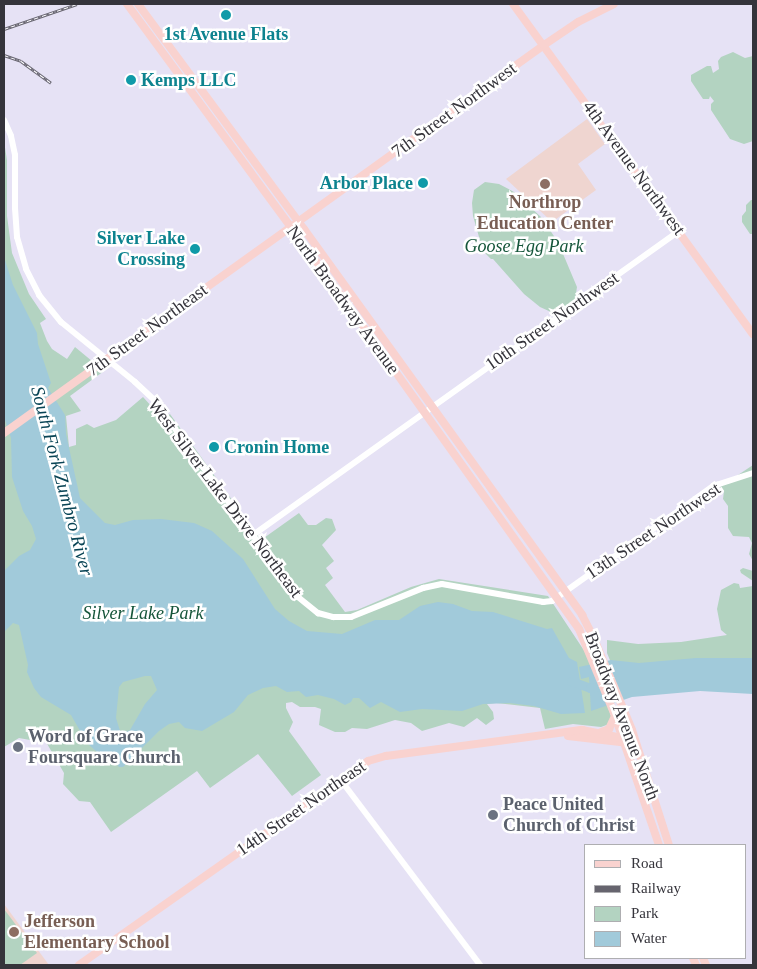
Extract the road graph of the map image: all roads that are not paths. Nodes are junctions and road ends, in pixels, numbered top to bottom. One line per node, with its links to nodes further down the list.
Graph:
1 (127, 4): 8 (main road, North Broadway Avenue)
2 (138, 4): 7 (main road, North Broadway Avenue)
3 (513, 4): 5 (main road, 4th Avenue Northwest)
4 (614, 4): 5 (main road, 7th Street Northwest)
5 (544, 45): 7 (main road, 7th Street Northwest); 9 (main road, 4th Avenue Northwest)
6 (4, 120): 11 (street, West Silver Lake Drive Northeast)
7 (298, 222): 8 (main road, 7th Street Northwest); 12 (main road, North Broadway Avenue)
8 (290, 228): 11 (main road, 7th Street Northeast); 13 (main road, North Broadway Avenue)
9 (679, 231): 10 (main road, 4th Avenue Northwest); 12 (street, 10th Street Northwest)
10 (753, 334)
11 (106, 359): 14 (main road, 7th Street Northeast); 16 (street, West Silver Lake Drive Northeast)
12 (432, 406): 13 (street, 10th Street Northwest); 17 (main road, North Broadway Avenue)
13 (424, 412): 16 (street, 10th Street Northwest); 18 (main road, North Broadway Avenue)
14 (4, 433)
15 (753, 473): 17 (street, 13th Street Northwest)
16 (253, 535): 18 (street, West Silver Lake Drive Northeast)
17 (566, 592): 18 (street, 13th Street Northwest); 19 (main road, Broadway Avenue North)
18 (558, 598): 19 (main road, Broadway Avenue North)
19 (596, 655): 20 (main road, Broadway Avenue North); 24 (main road, Broadway Avenue North)
20 (615, 714): 21 (main road); 23 (main road, Broadway Avenue North)
21 (599, 733): 22 (main road, 14th Street Northeast); 23 (main road, 14th Street Northeast)
22 (556, 735): 23 (main road, 14th Street Northeast); 25 (main road, 14th Street Northeast)
23 (624, 741): 24 (main road, 14th Street Northeast); 26 (main road, Broadway Avenue North)
24 (636, 742): 27 (main road, Broadway Avenue North)
25 (340, 779): 28 (main road, 14th Street Northeast); 29 (street)
26 (659, 844)
27 (669, 844)
28 (79, 965)
29 (480, 965)

